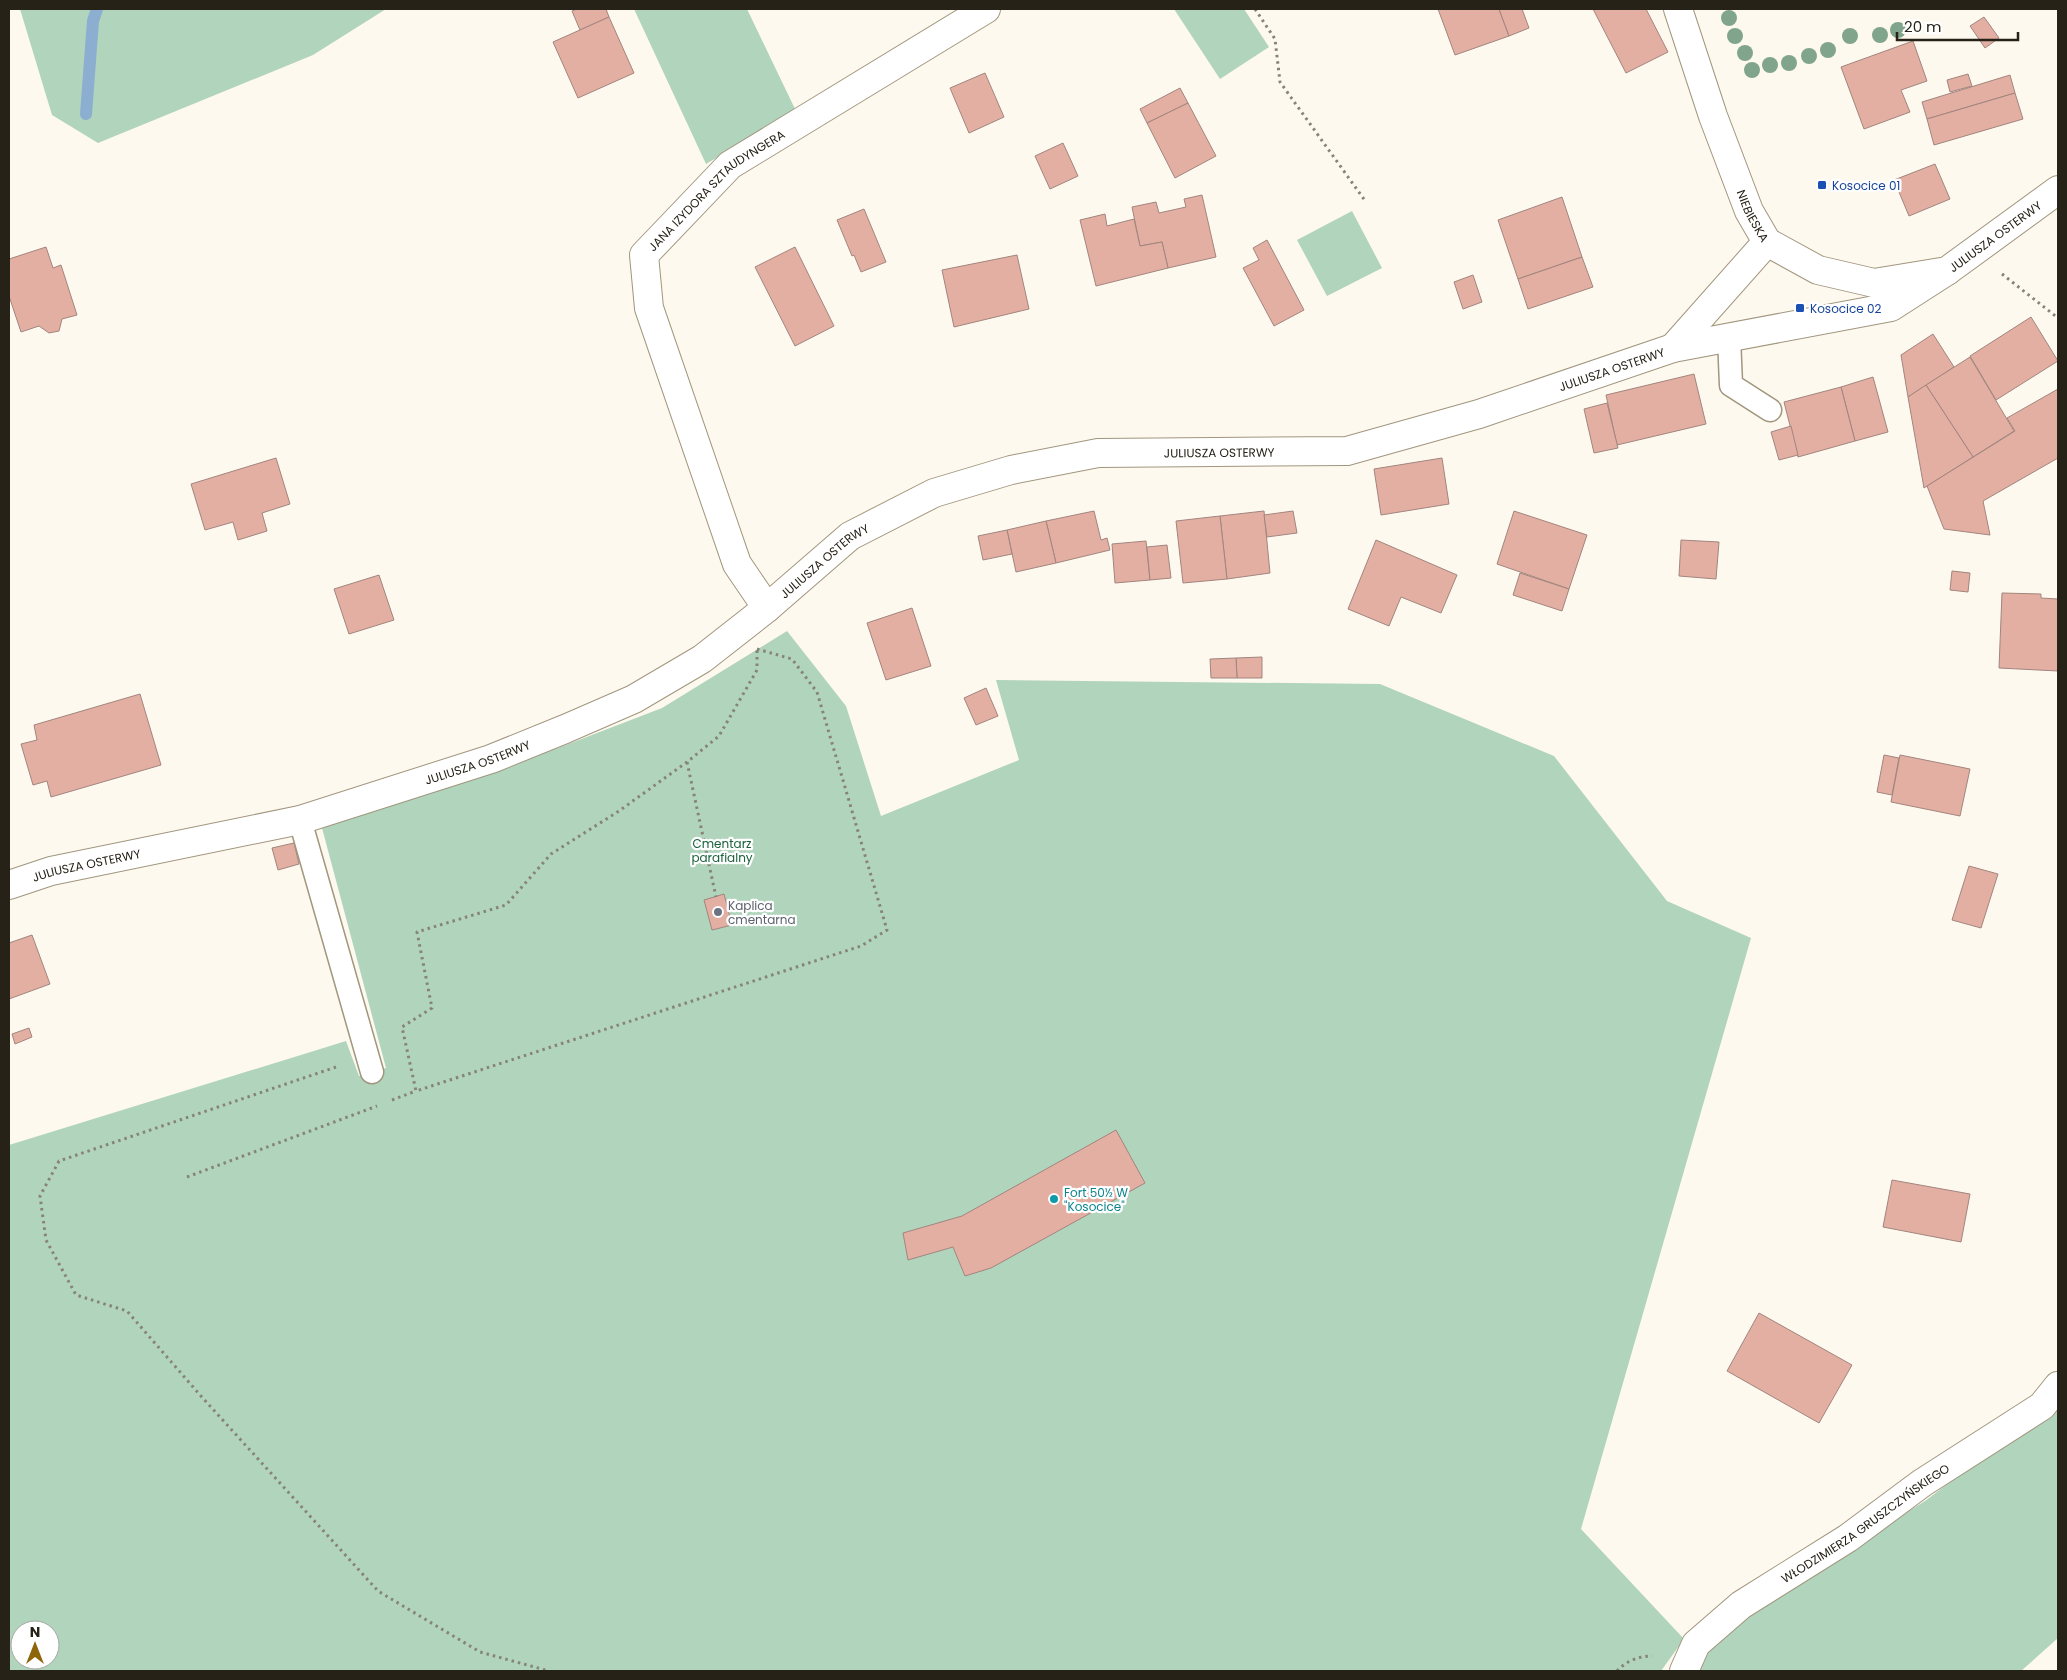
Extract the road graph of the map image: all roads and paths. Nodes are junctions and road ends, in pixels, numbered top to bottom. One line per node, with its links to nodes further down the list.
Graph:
1 (986, 9): 13 (street, JANA IZYDORA SZTAUDYNGERA)
2 (1255, 9): 5 (path)
3 (1678, 9): 6 (street, NIEBIESKA)
4 (2058, 190): 7 (street, JULIUSZA OSTERWY)
5 (1366, 202)
6 (1767, 242): 7 (street, NIEBIESKA); 11 (street, JULIUSZA OSTERWY)
7 (1947, 271): 10 (street, JULIUSZA OSTERWY)
8 (2033, 297): 9 (path)
9 (2058, 318)
10 (1729, 337): 11 (street, JULIUSZA OSTERWY); 12 (lane)
11 (1672, 348): 13 (street, JULIUSZA OSTERWY)
12 (1770, 410)
13 (767, 608): 15 (street, JULIUSZA OSTERWY)
14 (687, 762): 17 (path); 19 (path); 19 (path)
15 (300, 820): 16 (street, JULIUSZA OSTERWY); 18 (lane)
16 (9, 885)
17 (716, 896)
18 (370, 1064): 20 (path); 23 (path)
19 (416, 1091): 20 (path)
20 (382, 1104): 21 (path)
21 (188, 1177)
22 (2058, 1386): 24 (street, WŁODZIMIERZA GRUSZCZYŃSKIEGO)
23 (549, 1671)
24 (1684, 1671)

